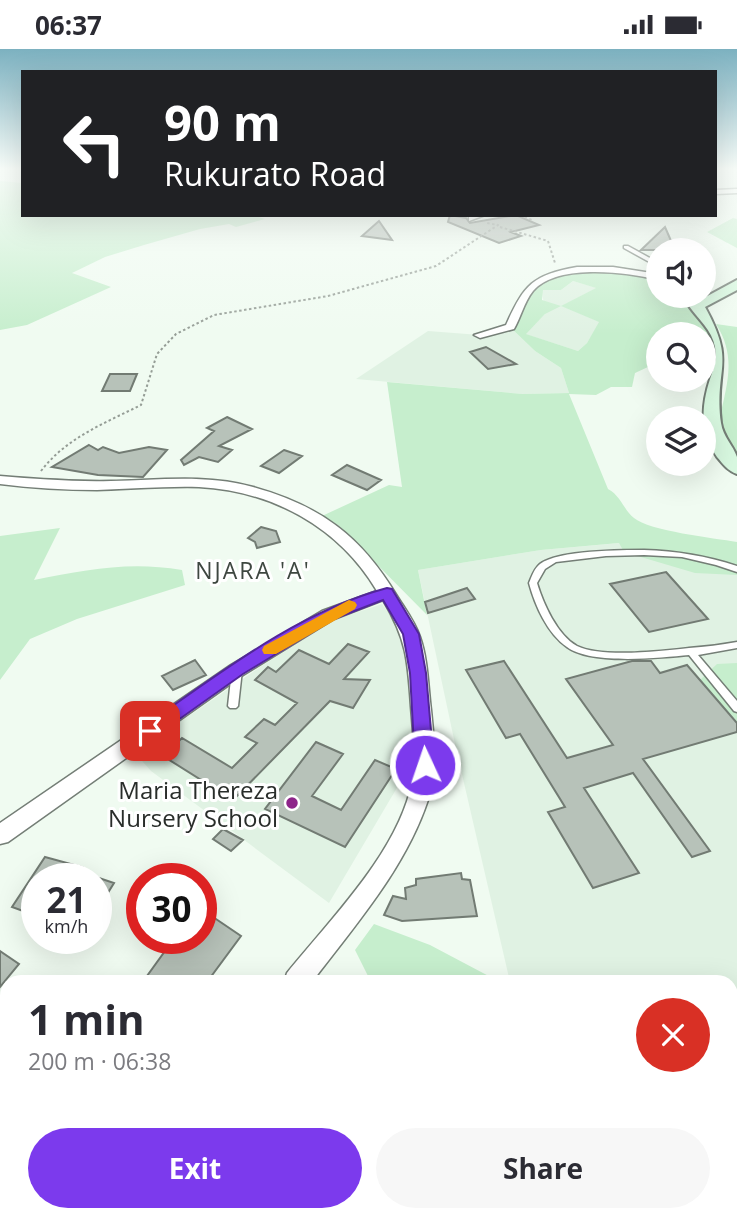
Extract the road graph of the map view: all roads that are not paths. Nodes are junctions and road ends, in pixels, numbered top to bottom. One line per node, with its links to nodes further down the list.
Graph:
1 (626, 247): 2 (lane)
2 (646, 258)
3 (646, 274): 7 (street)
4 (737, 284): 5 (main road)
5 (716, 292)
6 (696, 308): 8 (main road)
7 (480, 335)
8 (737, 468)
9 (0, 480): 11 (street)
10 (737, 569): 13 (lane)
11 (387, 593): 14 (street); 18 (street)
12 (737, 645): 13 (lane)
13 (690, 651): 16 (lane)
14 (237, 670): 15 (lane); 17 (street)
15 (233, 706)
16 (737, 708)
17 (0, 835)
18 (301, 975)

